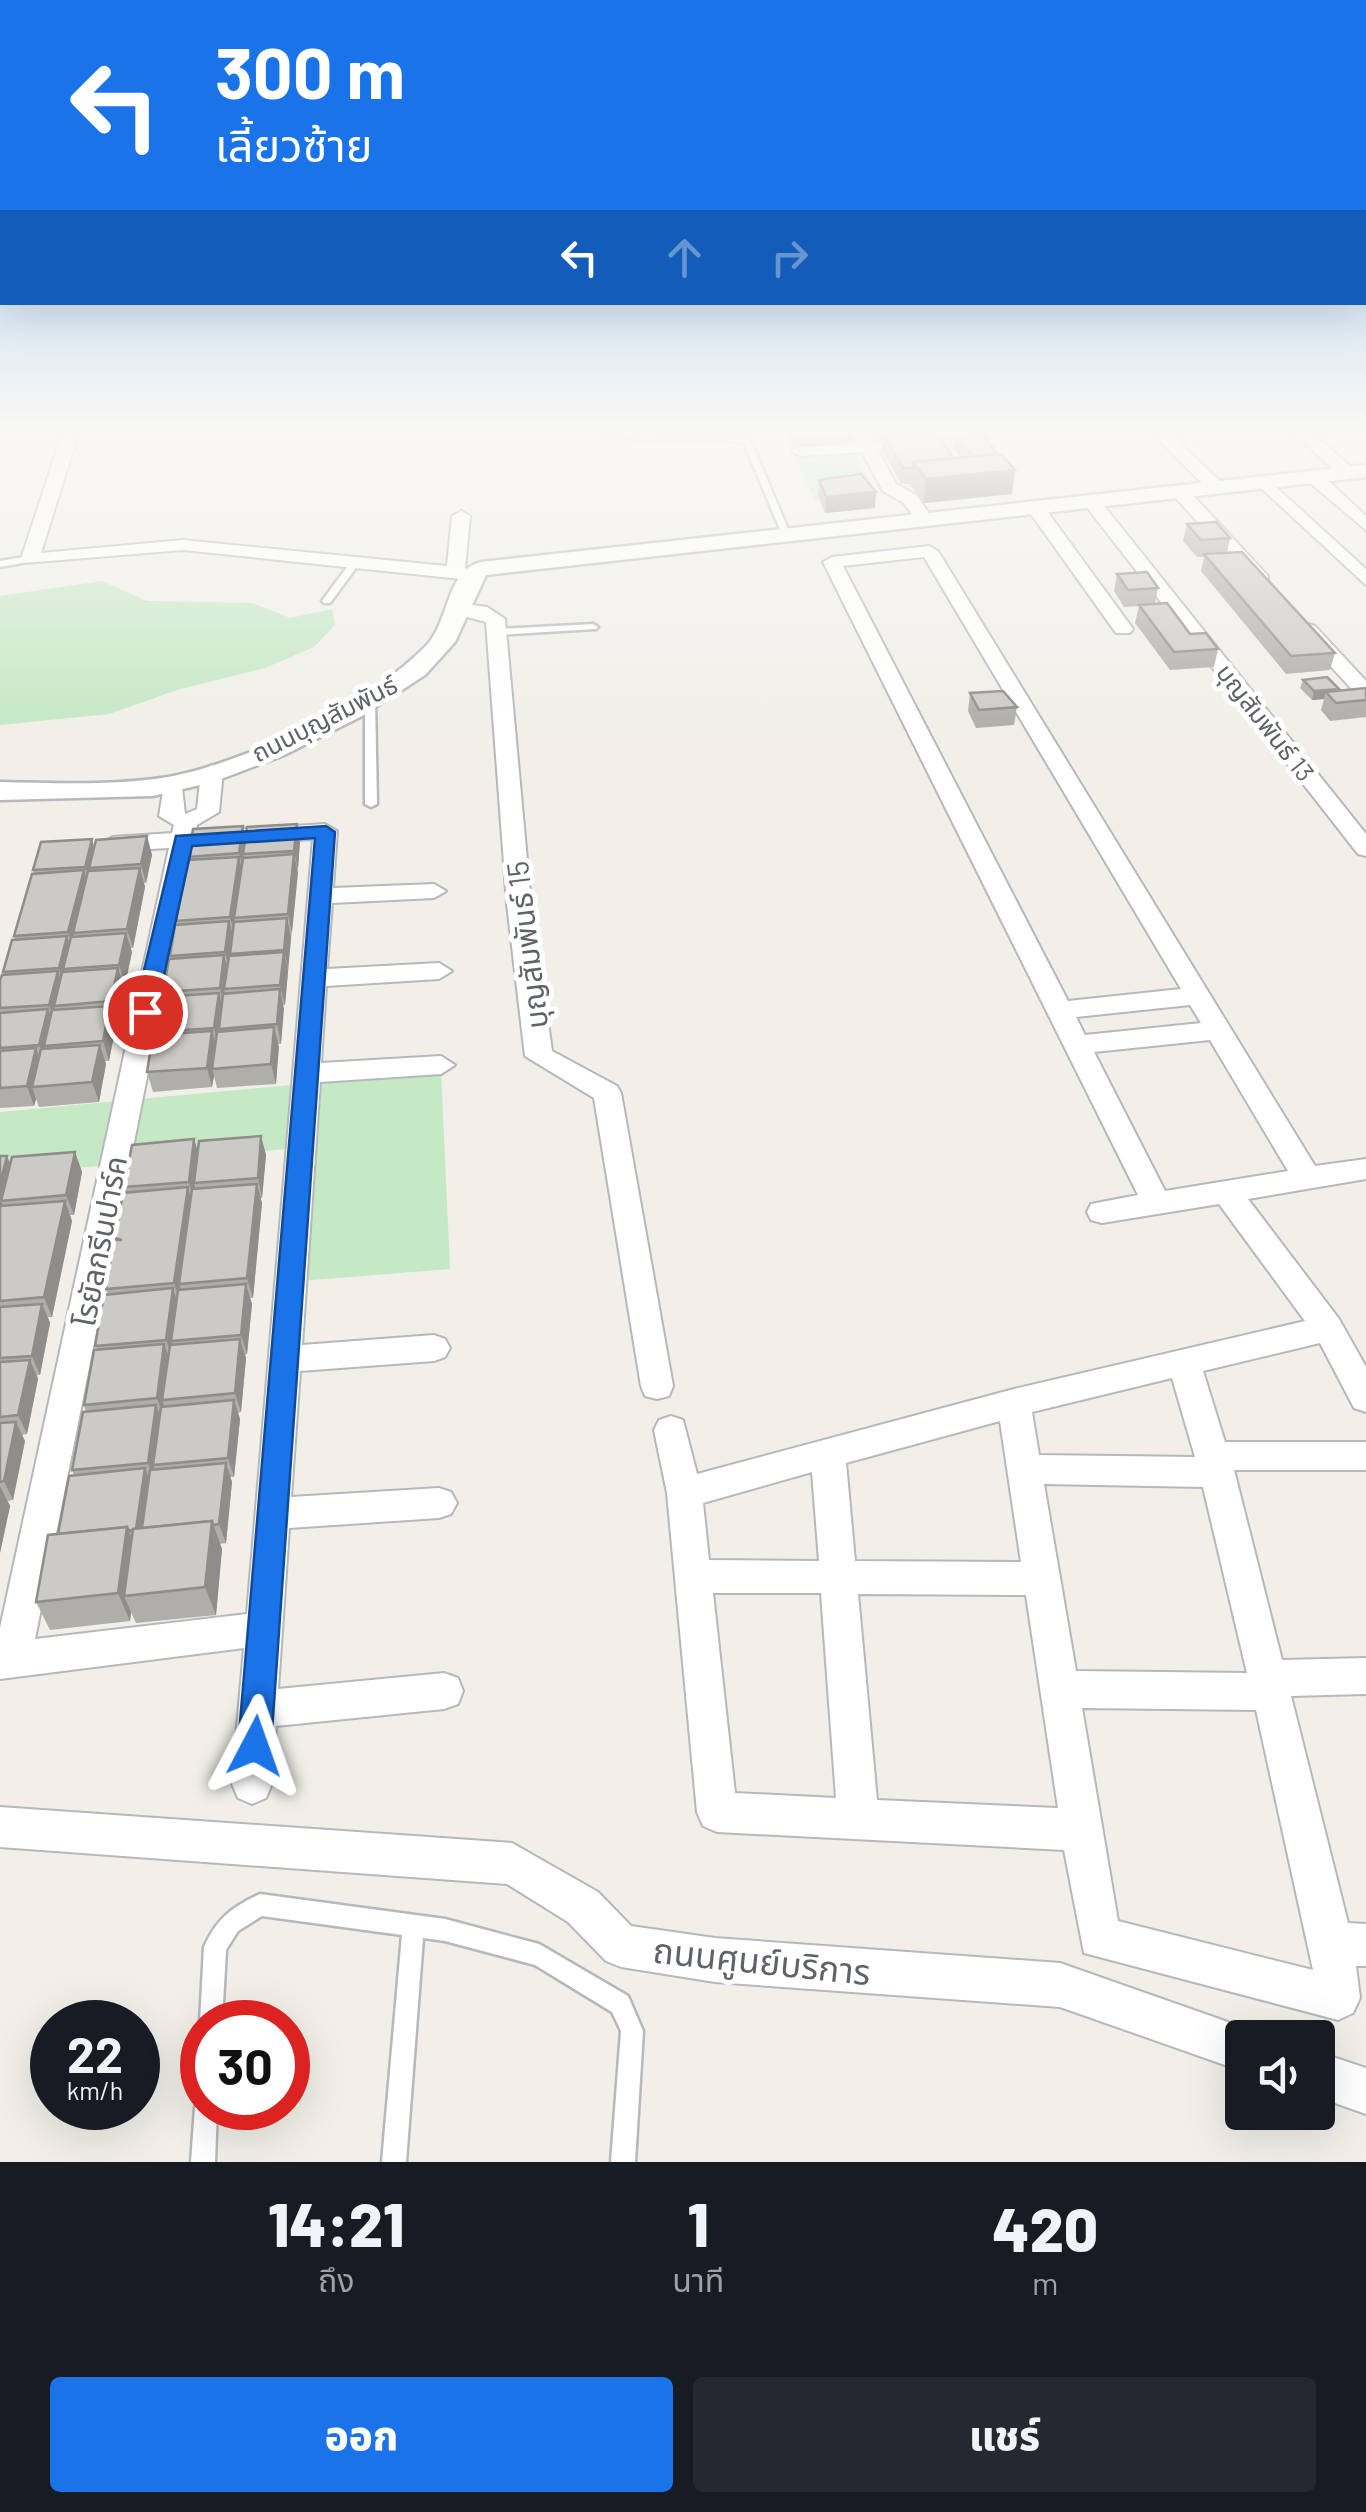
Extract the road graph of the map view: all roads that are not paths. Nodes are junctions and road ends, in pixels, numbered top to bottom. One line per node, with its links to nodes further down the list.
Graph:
1 (40, 529): 12 (street)
2 (461, 529): 15 (street)
3 (784, 529): 10 (lane)
4 (836, 529): 10 (street)
5 (867, 529): 11 (street)
6 (1051, 529): 22 (street)
7 (1112, 529): 32 (street, บุญสัมพันธ์ 13)
8 (1214, 529): 17 (street)
9 (1314, 529): 16 (street)
10 (786, 534): 15 (street)
11 (884, 556): 37 (street); 38 (street)
12 (30, 559): 13 (street); 14 (lane)
13 (356, 562): 15 (street); 18 (lane)
14 (0, 564)
15 (463, 572): 19 (street, ถนนบุญสัมพันธ์)
16 (1366, 579)
17 (1274, 593)
18 (327, 602)
19 (458, 609): 23 (street); 25 (street, ถนนบุญสัมพันธ์)
20 (1300, 622): 24 (street)
21 (593, 627): 23 (lane)
22 (1123, 629)
23 (496, 632): 52 (street, บุญสัมพันธ์ 15)
24 (1366, 693)
25 (370, 699): 26 (street, ถนนบุญสัมพันธ์); 29 (lane)
26 (212, 772): 27 (street, ถนนบุญสัมพันธ์); 30 (street, โรยัลกรีนปาร์ค)
27 (173, 784): 28 (street, ถนนบุญสัมพันธ์); 30 (street)
28 (0, 791)
29 (371, 804)
30 (185, 831): 31 (street); 34 (street); 67 (street, โรยัลกรีนปาร์ค)
31 (82, 846)
32 (1366, 850)
33 (434, 891): 34 (street)
34 (322, 896): 36 (street)
35 (439, 971): 36 (street)
36 (315, 978): 42 (street)
37 (1198, 996): 38 (street); 39 (street)
38 (1062, 1010): 40 (street)
39 (1218, 1030): 40 (street); 44 (street)
40 (1079, 1045): 46 (street)
41 (441, 1065): 42 (street)
42 (309, 1074): 50 (street)
43 (1364, 1169): 44 (street)
44 (1308, 1178): 45 (street)
45 (1227, 1192): 46 (street); 48 (street)
46 (1156, 1203): 47 (street)
47 (1102, 1212)
48 (1328, 1328): 51 (street); 53 (street)
49 (434, 1348): 50 (street)
50 (285, 1358): 62 (street)
51 (1184, 1363): 54 (street); 58 (street)
52 (657, 1386)
53 (1366, 1398)
54 (1014, 1402): 56 (street); 59 (street)
55 (671, 1430): 60 (street)
56 (828, 1452): 60 (street); 64 (street)
57 (1366, 1456): 58 (street)
58 (1215, 1464): 59 (street); 69 (street)
59 (1024, 1469): 65 (street)
60 (684, 1493): 63 (street)
61 (439, 1503): 62 (street)
62 (272, 1514): 66 (street)
63 (694, 1576): 64 (street); 74 (street)
64 (838, 1577): 65 (street); 74 (street)
65 (1042, 1579): 70 (street)
66 (262, 1630): 67 (street); 72 (street)
67 (6, 1661)
68 (1366, 1676): 69 (street)
69 (1269, 1685): 70 (street); 78 (street)
70 (1059, 1689): 76 (street)
71 (444, 1691): 72 (street)
72 (258, 1709): 73 (street)
73 (252, 1784)
74 (858, 1818): 76 (street)
75 (0, 1827): 80 (street, ถนนศูนย์บริการ)
76 (1081, 1830): 78 (street)
77 (413, 1926): 79 (lane); 85 (lane); 86 (lane)
78 (1349, 1944)
79 (211, 2000)
80 (1225, 2042)
81 (1335, 2080): 82 (street)
82 (1366, 2092)
83 (205, 2130): 84 (lane)
84 (203, 2162)
85 (394, 2162)
86 (623, 2162)

